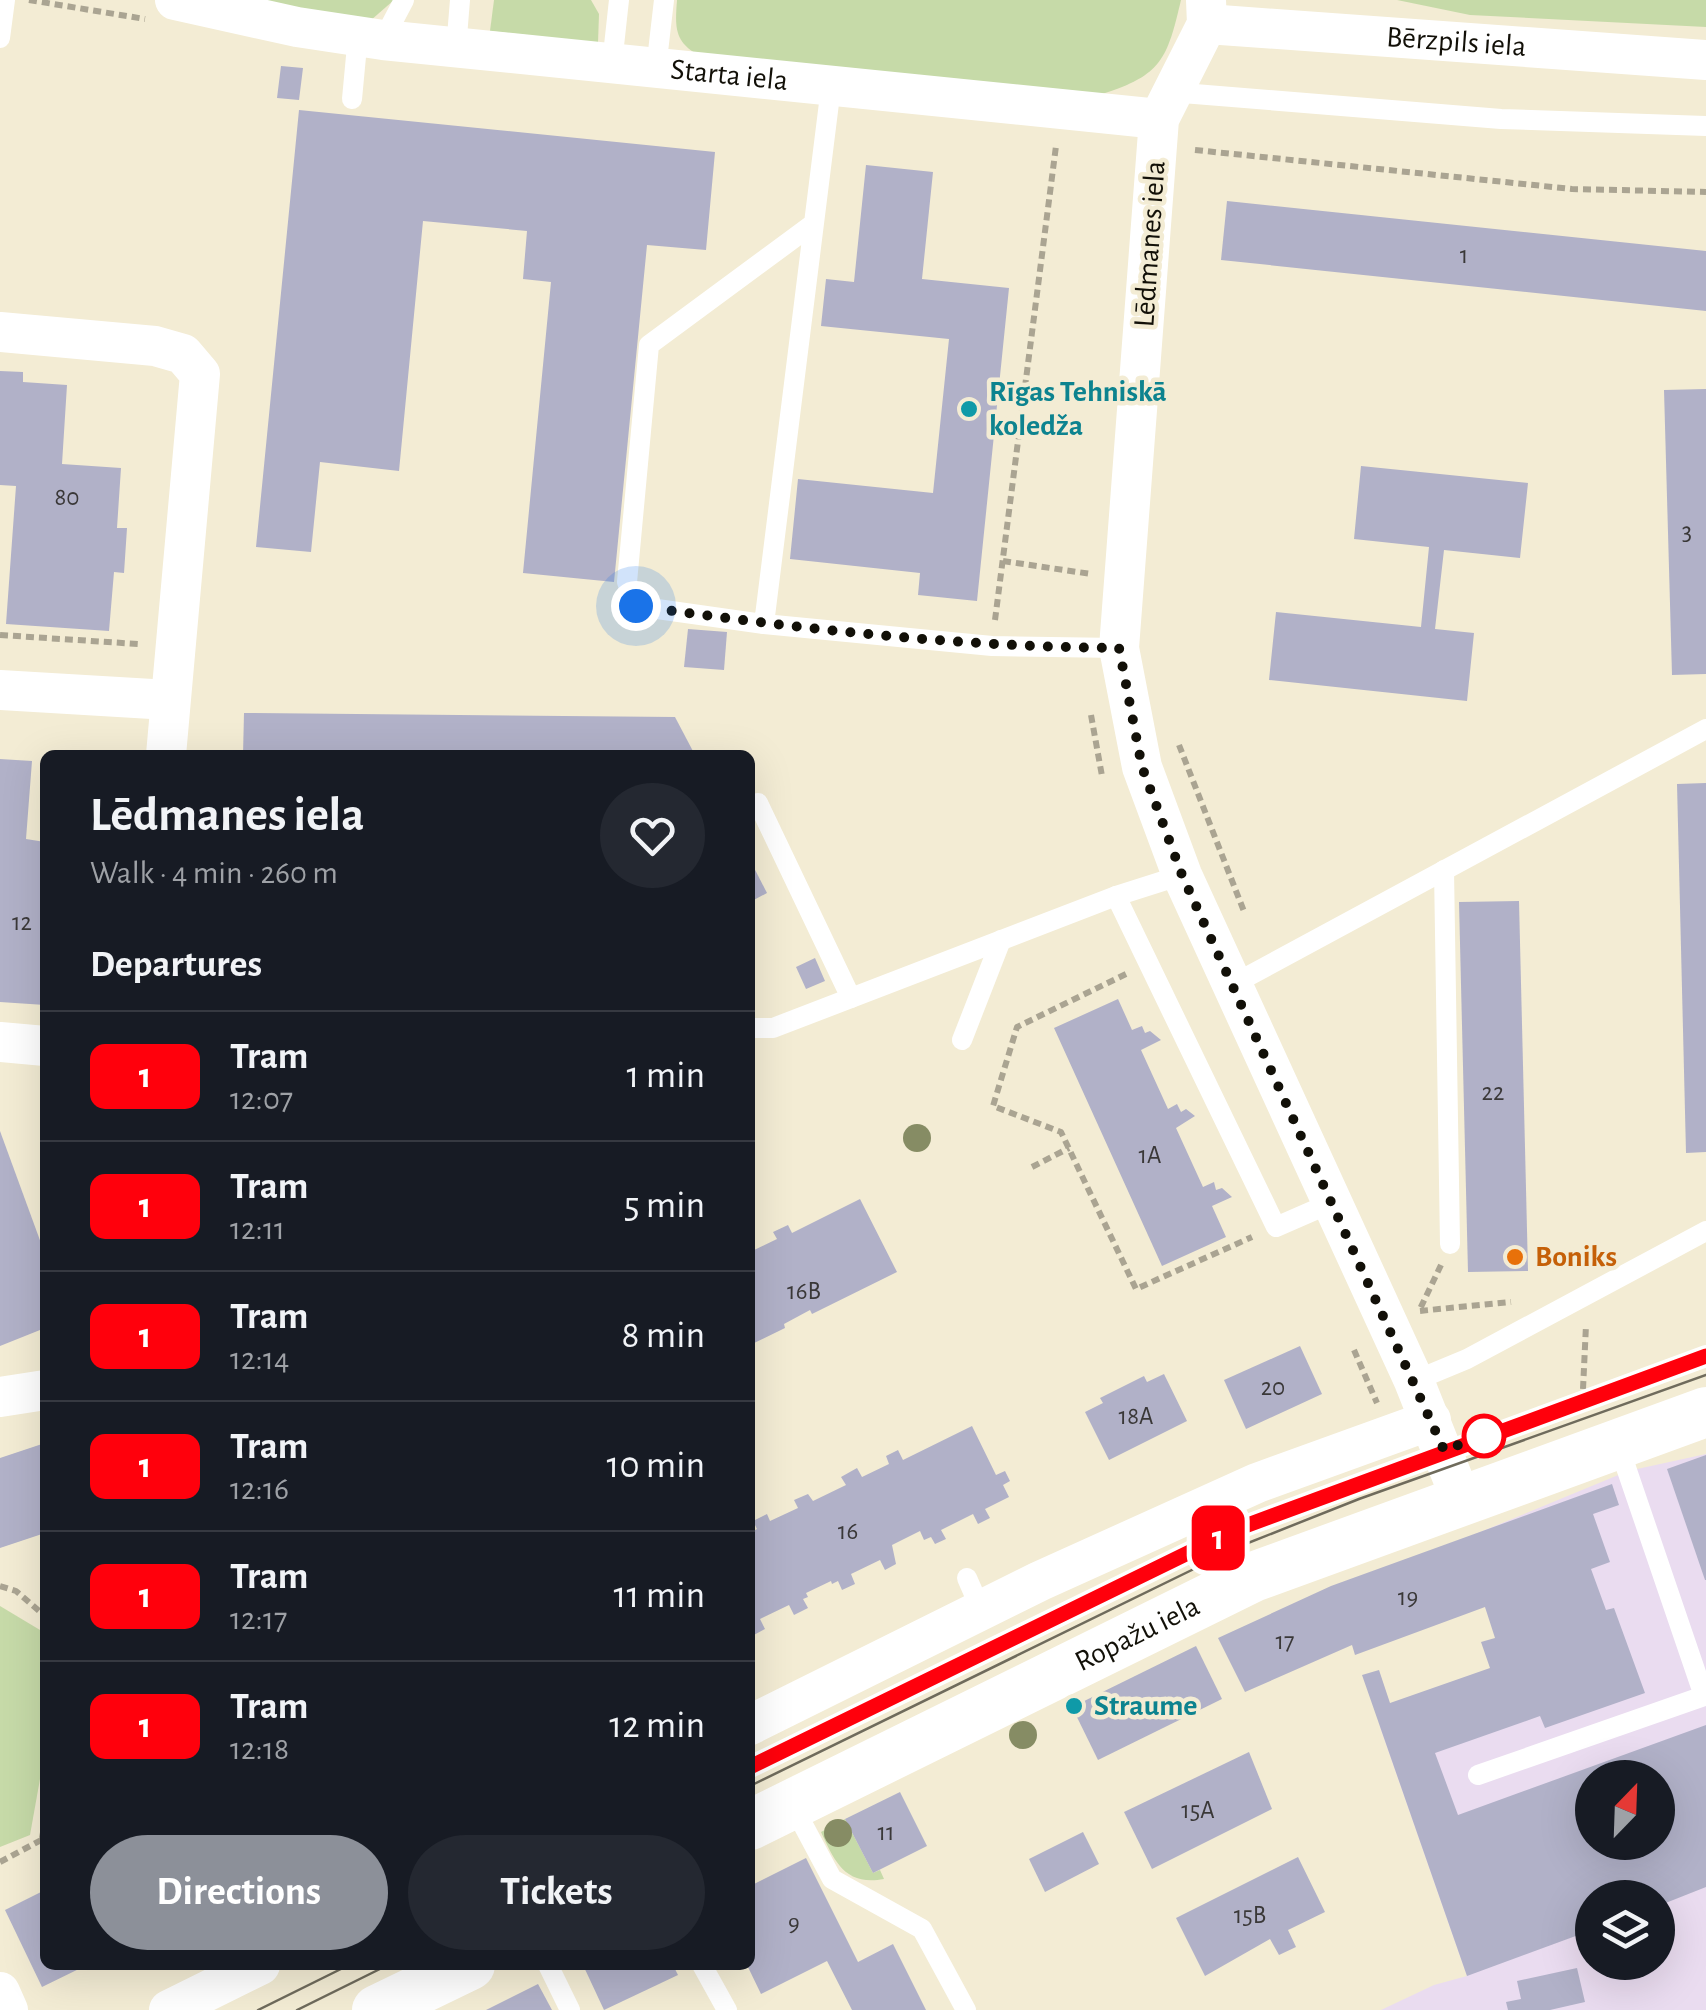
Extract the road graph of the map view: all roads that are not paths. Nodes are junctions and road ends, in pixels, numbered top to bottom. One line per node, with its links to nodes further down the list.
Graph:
1 (5, 0): 8 (lane)
2 (175, 0): 9 (street, Starta iela)
3 (404, 0): 9 (lane)
4 (460, 0): 10 (lane)
5 (619, 0): 12 (lane)
6 (664, 0): 13 (lane)
7 (1206, 12): 11 (street, Bērzpils iela); 16 (street)
8 (0, 38)
9 (370, 38): 10 (street, Starta iela); 15 (lane)
10 (456, 49): 12 (street, Starta iela)
11 (1706, 60)
12 (612, 64): 13 (street, Starta iela)
13 (656, 69): 14 (street, Starta iela)
14 (830, 87): 16 (street, Starta iela); 18 (lane)
15 (352, 99)
16 (1164, 106): 17 (lane); 21 (street, Lēdmanes iela)
17 (1706, 126)
18 (814, 224): 20 (lane); 20 (lane)
19 (0, 332): 23 (street)
20 (764, 624): 21 (lane)
21 (1119, 648): 28 (street, Lēdmanes iela)
22 (0, 690): 23 (street)
23 (169, 700): 25 (street)
24 (1706, 729): 27 (lane)
25 (166, 750)
26 (758, 803): 32 (lane)
27 (1444, 870): 31 (lane); 39 (lane)
28 (1182, 875): 29 (lane); 31 (street, Lēdmanes iela)
29 (1116, 896): 30 (lane); 37 (lane)
30 (1001, 940): 32 (lane); 34 (lane)
31 (1230, 986): 37 (street, Lēdmanes iela)
32 (851, 998): 33 (lane)
33 (755, 1028)
34 (962, 1040)
35 (0, 1042): 36 (street)
36 (40, 1046)
37 (1331, 1204): 40 (street, Lēdmanes iela)
38 (1706, 1231): 40 (lane)
39 (1450, 1244)
40 (1430, 1374): 44 (street, Lēdmanes iela)
41 (40, 1391): 42 (street)
42 (0, 1397)
43 (1706, 1412): 45 (street, Ropažu iela)
44 (1431, 1420): 46 (street, Lēdmanes iela); 47 (street)
45 (1617, 1442): 46 (street, Ropažu iela); 48 (lane)
46 (1461, 1499): 49 (street, Ropažu iela)
47 (755, 1722)
48 (1478, 1776)
49 (771, 1815): 60 (lane)
50 (250, 1970): 56 (street)
51 (460, 1970): 57 (street)
52 (550, 1970): 58 (lane)
53 (705, 1970): 59 (lane)
54 (0, 1992): 55 (street)
55 (8, 2010)
56 (170, 2010)
57 (377, 2010)
58 (570, 2010)
59 (727, 2010)
60 (966, 2010)

